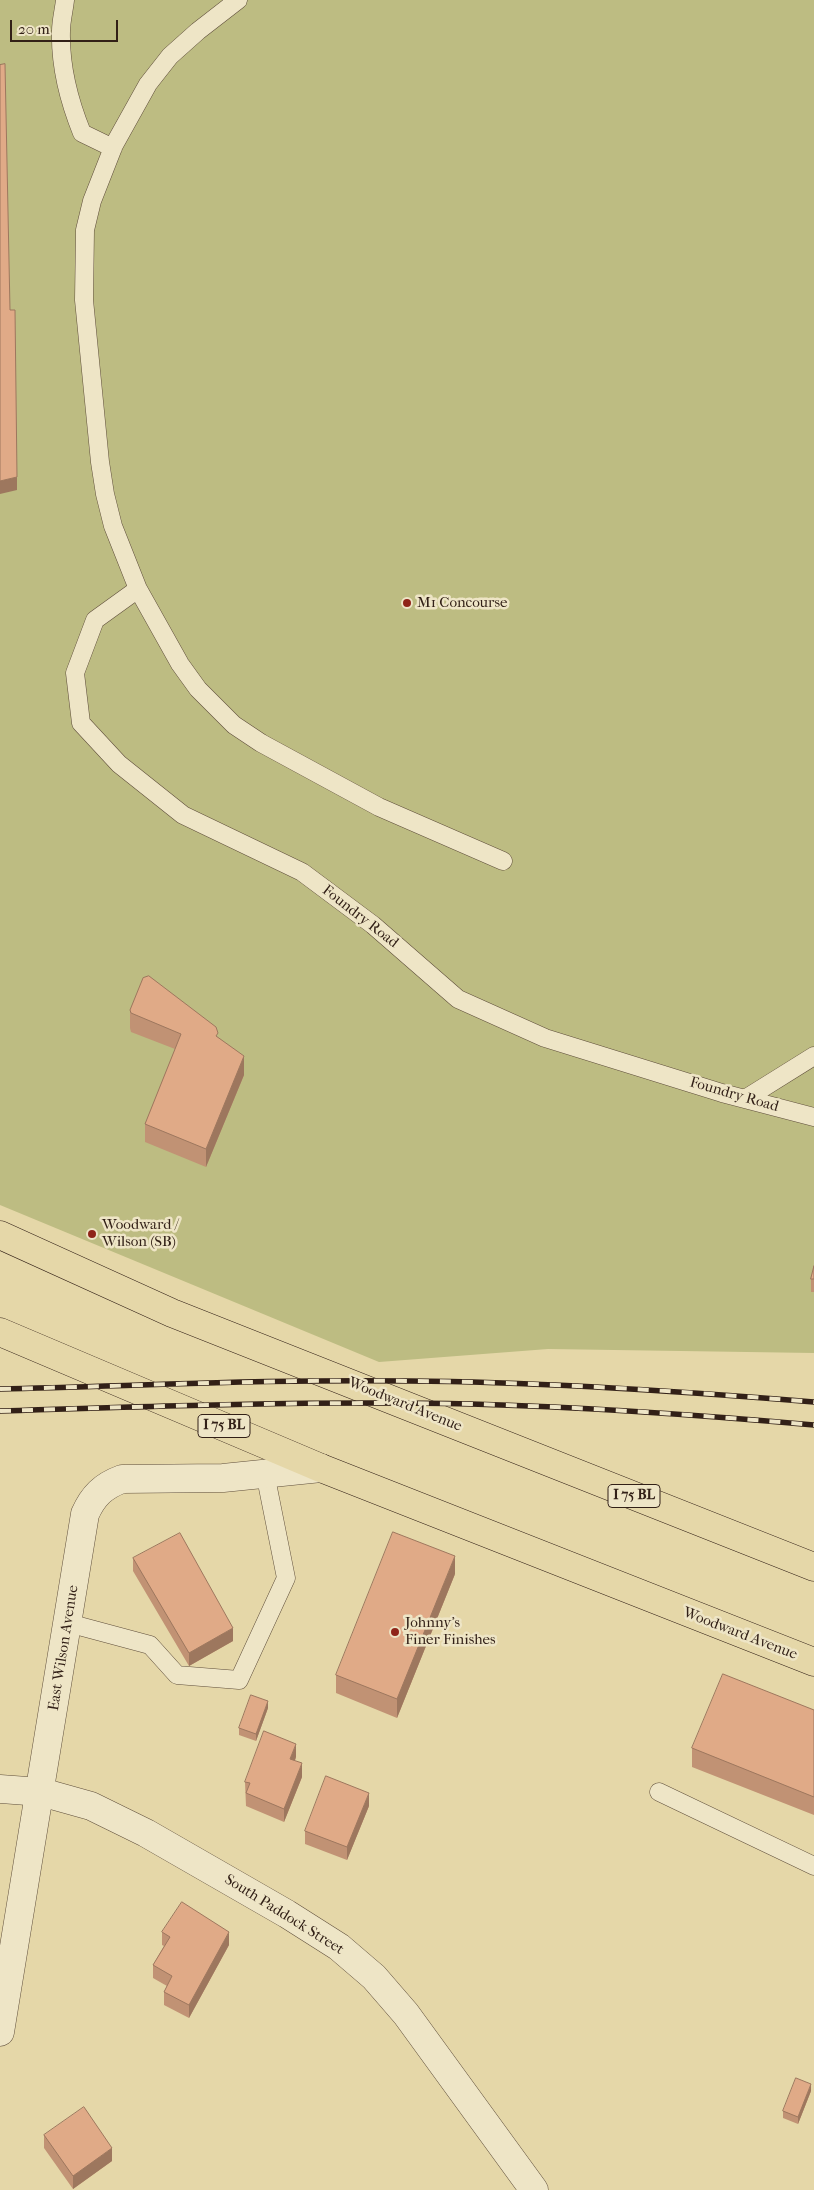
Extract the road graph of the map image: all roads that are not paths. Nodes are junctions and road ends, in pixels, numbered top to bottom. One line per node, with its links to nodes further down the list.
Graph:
1 (65, 0): 3 (lane)
2 (238, 0): 3 (lane)
3 (113, 148): 4 (lane)
4 (138, 590): 5 (lane); 7 (lane, Foundry Road)
5 (503, 861)
6 (814, 1056): 7 (lane)
7 (745, 1099): 8 (lane, Foundry Road)
8 (814, 1117)
9 (0, 1235): 13 (main road, Woodward Avenue / I 75 BL)
10 (0, 1332): 11 (main road, Woodward Avenue / I 75 BL)
11 (321, 1468): 12 (street, East Wilson Avenue); 15 (main road, Woodward Avenue / I 75 BL)
12 (265, 1473): 14 (street, East Wilson Avenue); 14 (lane)
13 (814, 1567)
14 (68, 1623): 17 (street, East Wilson Avenue)
15 (814, 1662)
16 (0, 1789): 17 (street, South Paddock Street)
17 (41, 1792): 20 (street, East Wilson Avenue); 21 (street, South Paddock Street)
18 (659, 1792): 19 (lane)
19 (814, 1866)
20 (0, 2032)
21 (534, 2190)

